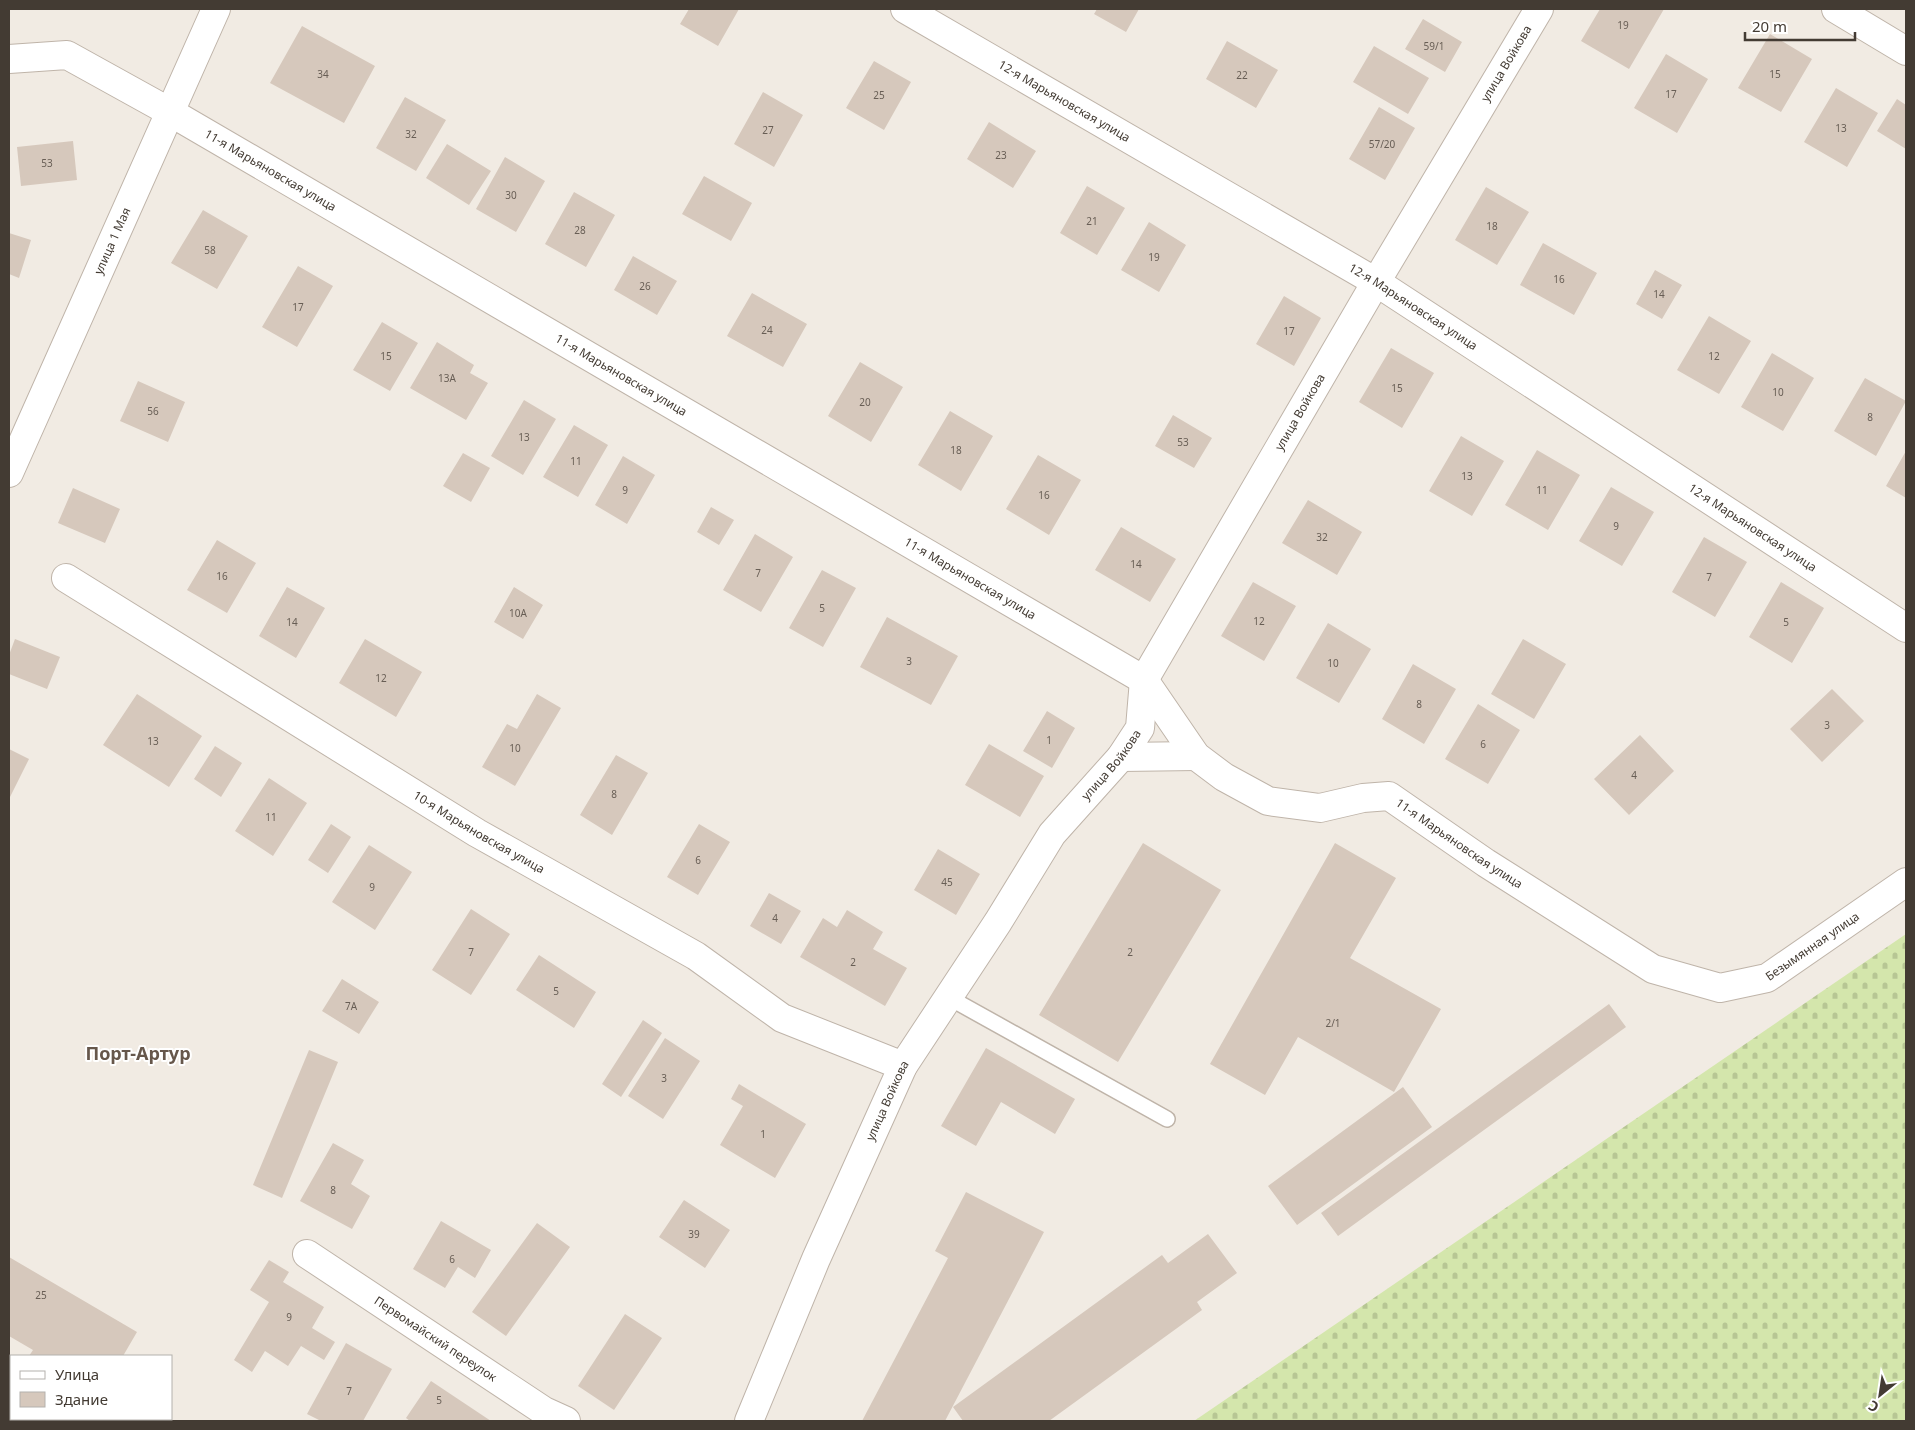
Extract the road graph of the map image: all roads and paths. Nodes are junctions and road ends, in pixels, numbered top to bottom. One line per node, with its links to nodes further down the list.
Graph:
1 (216, 9): 7 (street, улица 1 Мая)
2 (905, 9): 8 (street, 12-я Марьяновская улица)
3 (1539, 9): 8 (street, улица Войкова)
4 (1836, 9): 5 (street)
5 (1906, 50)
6 (9, 59): 7 (street, 11-я Марьяновская улица)
7 (170, 112): 9 (street, улица 1 Мая); 12 (street, 11-я Марьяновская улица)
8 (1376, 282): 11 (street, 12-я Марьяновская улица); 12 (street, улица Войкова)
9 (9, 473)
10 (66, 578): 18 (street, 10-я Марьяновская улица)
11 (1906, 628)
12 (1144, 680): 13 (street, 11-я Марьяновская улица); 14 (street, улица Войкова)
13 (1196, 756): 14 (street); 16 (street, 11-я Марьяновская улица)
14 (1121, 757): 17 (street, улица Войкова)
15 (1906, 882): 16 (street, Безымянная улица)
16 (1653, 969)
17 (948, 997): 18 (street, улица Войкова); 19 (lane)
18 (903, 1066): 22 (street, улица Войкова)
19 (1167, 1119)
20 (307, 1254): 21 (street, Первомайский переулок)
21 (566, 1421)
22 (749, 1421)

